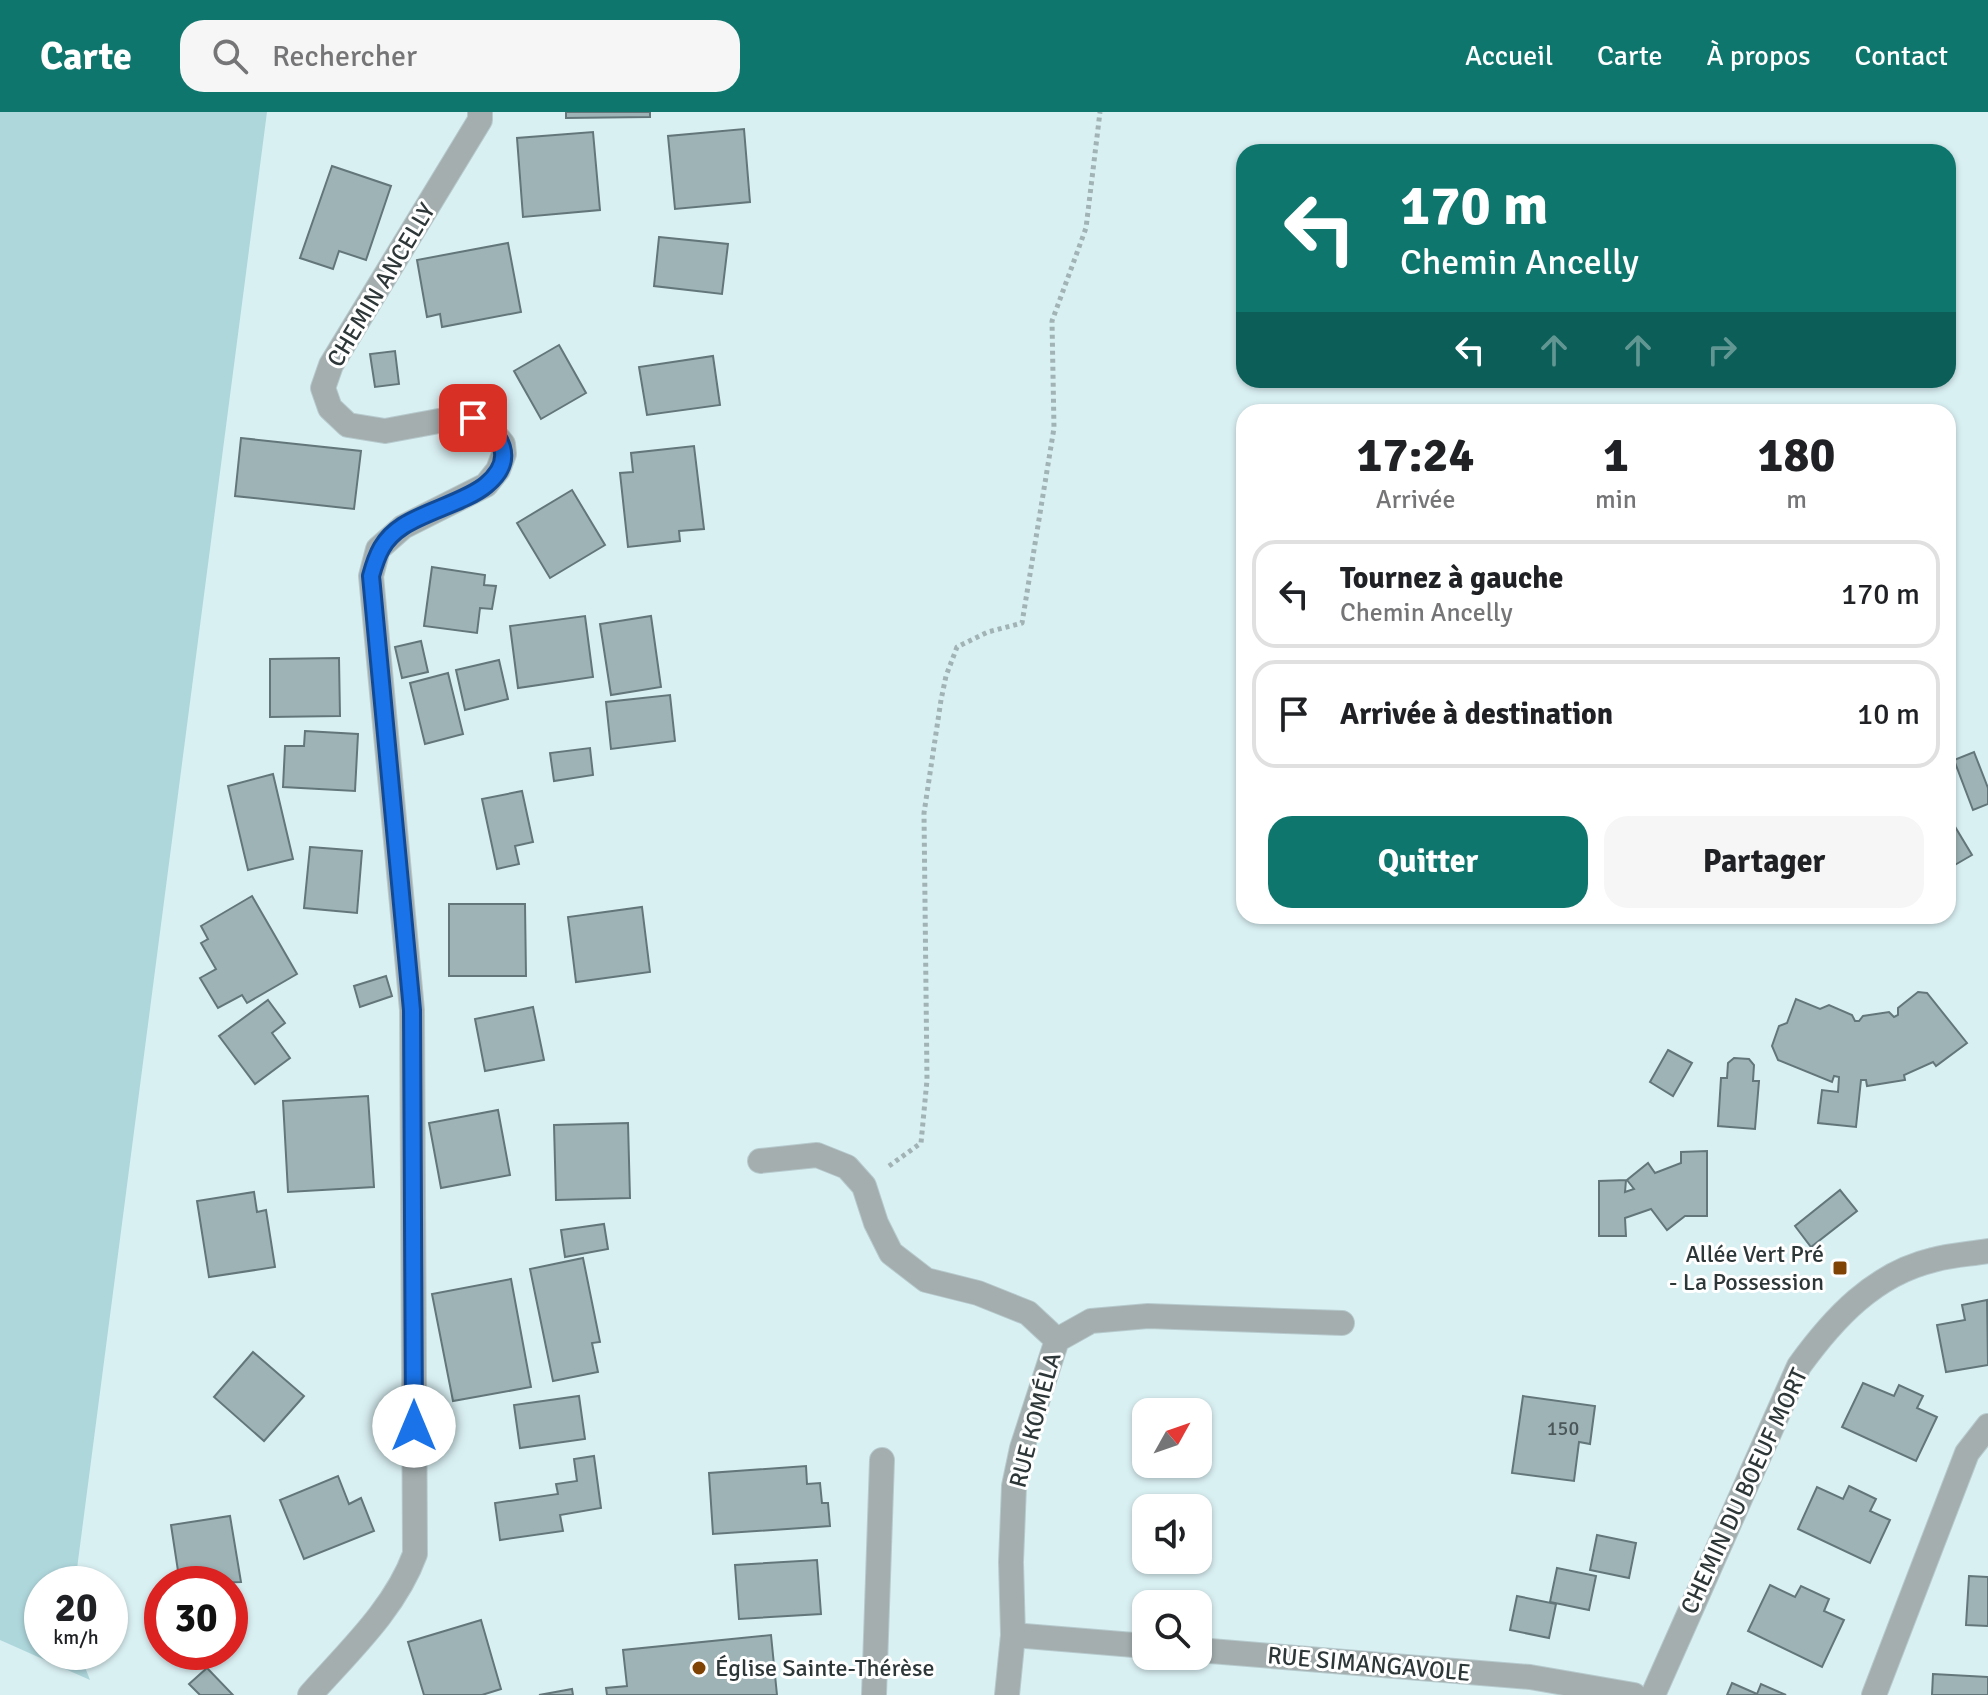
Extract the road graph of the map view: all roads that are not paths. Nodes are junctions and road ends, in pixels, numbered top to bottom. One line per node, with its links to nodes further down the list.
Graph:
1 (480, 112): 11 (street, CHEMIN ANCELLY)
2 (760, 1161): 5 (street)
3 (1988, 1251): 15 (street, CHEMIN DU BOEUF MORT)
4 (1342, 1323): 5 (street, RUE KOMÉLA)
5 (1057, 1340): 8 (street, RUE KOMÉLA)
6 (1988, 1426): 16 (street)
7 (882, 1460): 12 (street)
8 (1013, 1635): 9 (street); 13 (street, RUE KOMÉLA)
9 (1132, 1645)
10 (1212, 1651): 14 (street, RUE SIMANGAVOLE)
11 (310, 1695)
12 (874, 1695)
13 (1007, 1695)
14 (1634, 1695)
15 (1653, 1695)
16 (1874, 1695)

